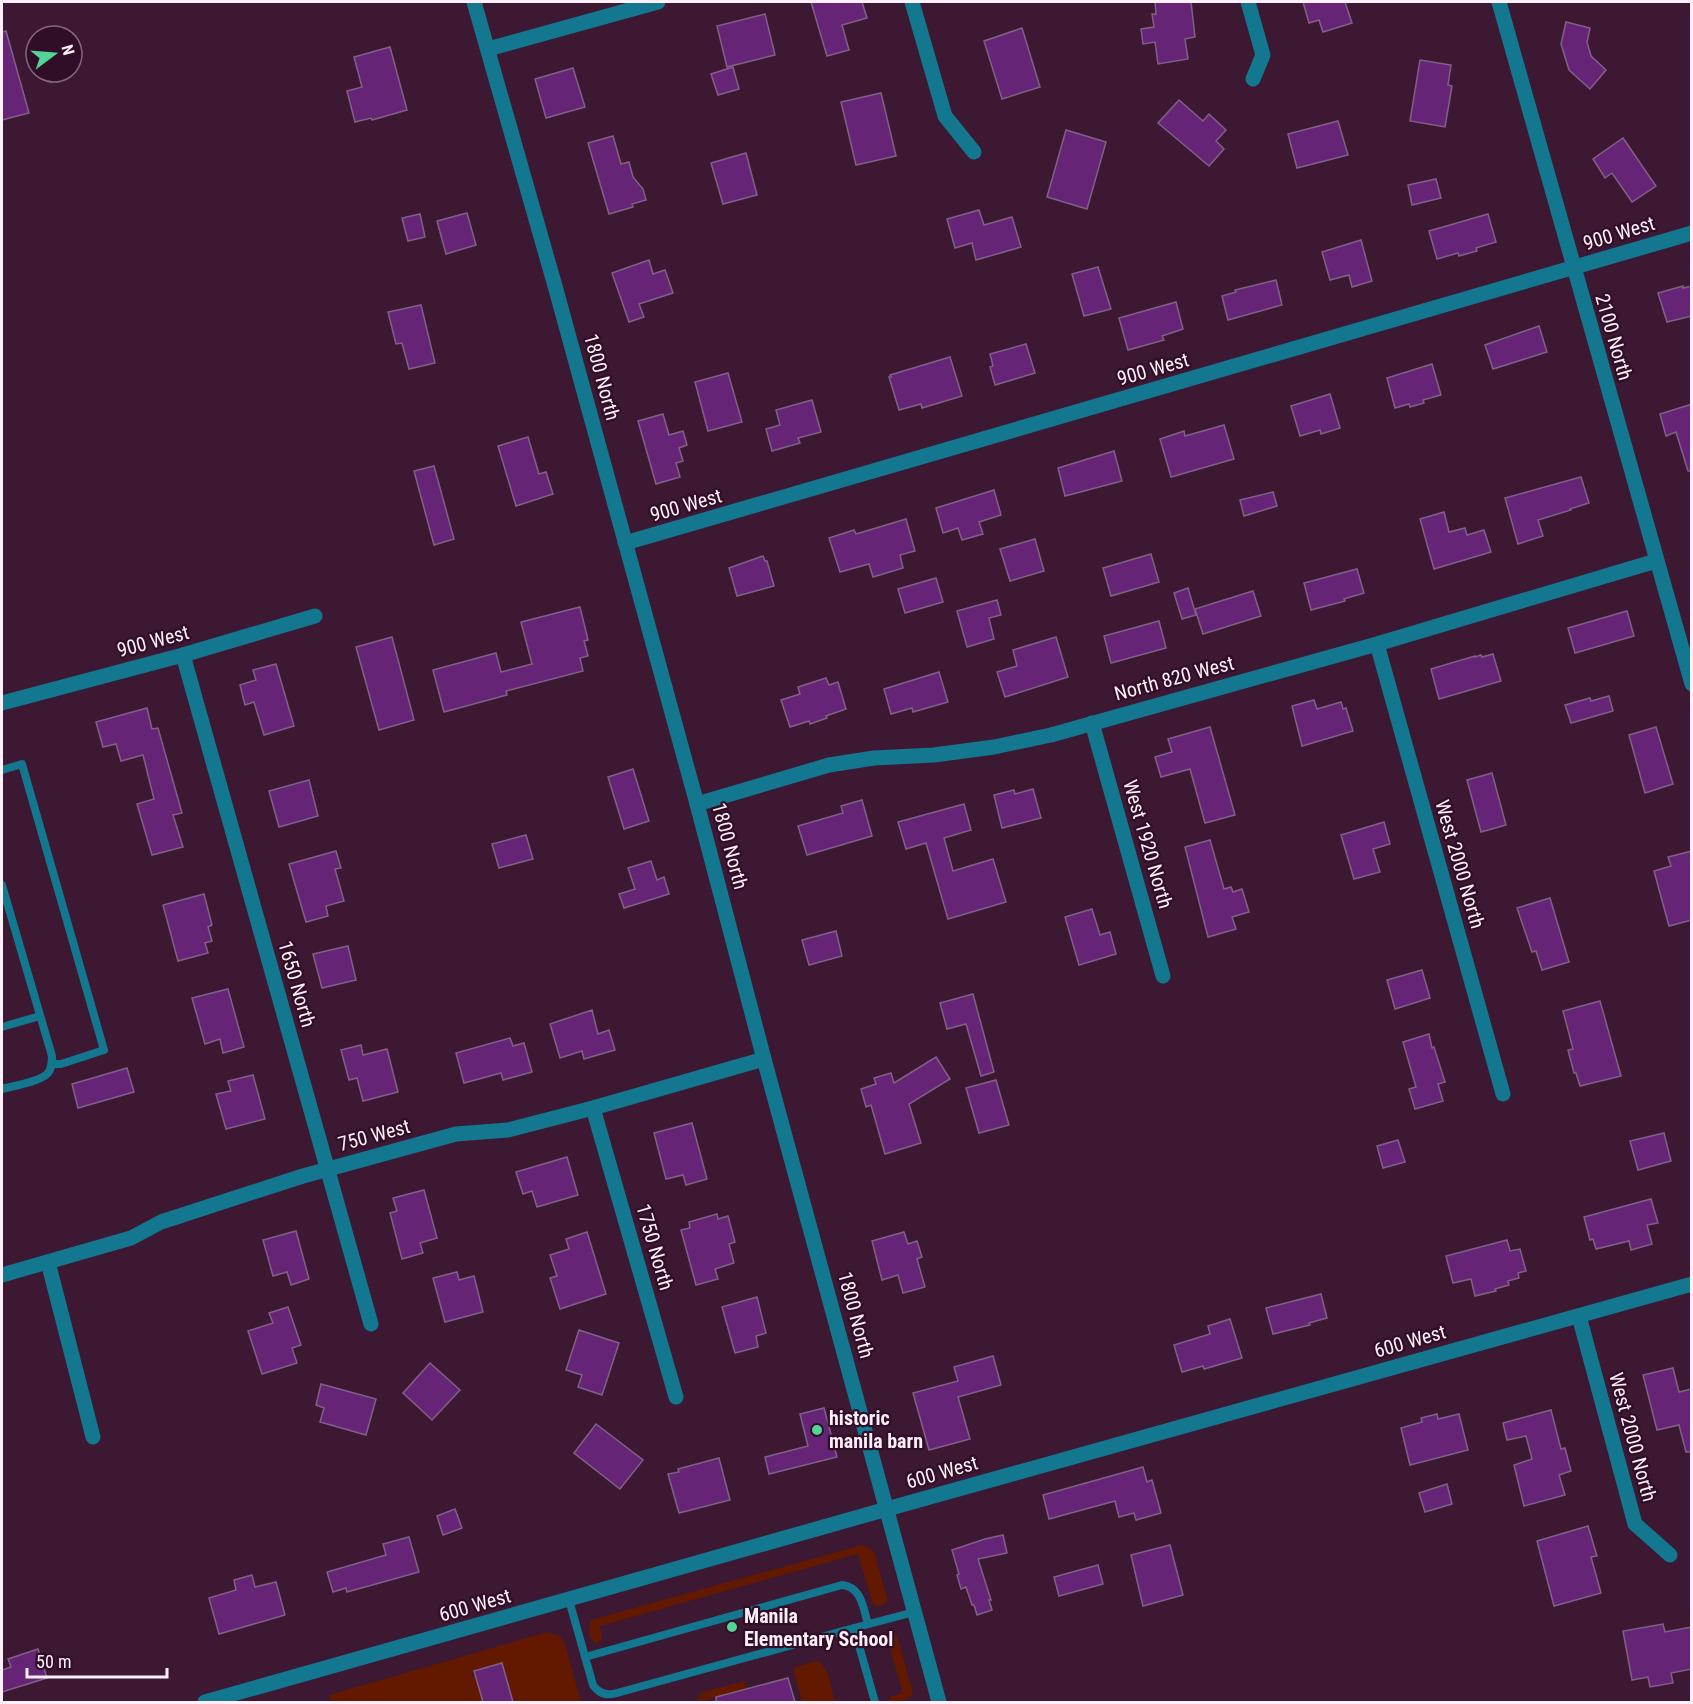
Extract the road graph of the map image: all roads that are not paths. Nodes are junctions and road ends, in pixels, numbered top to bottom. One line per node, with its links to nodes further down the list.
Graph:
1 (474, 2): 6 (street, 1800 North)
2 (658, 2): 6 (street)
3 (912, 2): 8 (street)
4 (1248, 2): 7 (street)
5 (1499, 2): 10 (street, 2100 North)
6 (488, 49): 11 (street, 1800 North)
7 (1253, 79)
8 (974, 152)
9 (1692, 233): 10 (street, 900 West)
10 (1573, 268): 11 (street, 900 West); 12 (street, 2100 North)
11 (625, 543): 20 (street, 1800 North)
12 (1656, 561): 14 (street, North 820 West); 16 (street, 2100 North)
13 (315, 616): 15 (street, 900 West)
14 (1377, 644): 18 (street, North 820 West); 28 (street, West 2000 North)
15 (183, 655): 17 (street, 900 West); 30 (street, 1650 North)
16 (1692, 684)
17 (2, 703)
18 (1092, 723): 20 (street, North 820 West); 22 (street, West 1920 North)
19 (2, 770): 26 (lane)
20 (697, 804): 25 (street, 1800 North)
21 (2, 885): 23 (lane)
22 (1163, 976)
23 (40, 1016): 24 (lane); 26 (lane)
24 (2, 1027)
25 (764, 1059): 29 (street, 750 West); 38 (street, 1800 North)
26 (52, 1064): 27 (lane)
27 (2, 1089)
28 (1503, 1094)
29 (593, 1108): 30 (street, 750 West); 36 (street, 1750 North)
30 (327, 1169): 31 (street, 750 West); 35 (street, 1650 North)
31 (48, 1262): 32 (street, 750 West); 37 (street)
32 (2, 1275)
33 (1692, 1284): 34 (street, 600 West)
34 (1579, 1316): 38 (street, 600 West); 39 (street, West 2000 North)
35 (372, 1324)
36 (676, 1397)
37 (93, 1437)
38 (887, 1509): 40 (street, 600 West); 41 (street, 1800 North)
39 (1670, 1555)
40 (569, 1600): 44 (lane); 45 (street, 600 West)
41 (914, 1612): 42 (lane); 47 (street, 1800 North)
42 (868, 1624): 43 (lane); 44 (lane)
43 (854, 1628): 44 (lane); 46 (lane)
44 (585, 1657)
45 (205, 1702)
46 (875, 1702)
47 (939, 1702)

